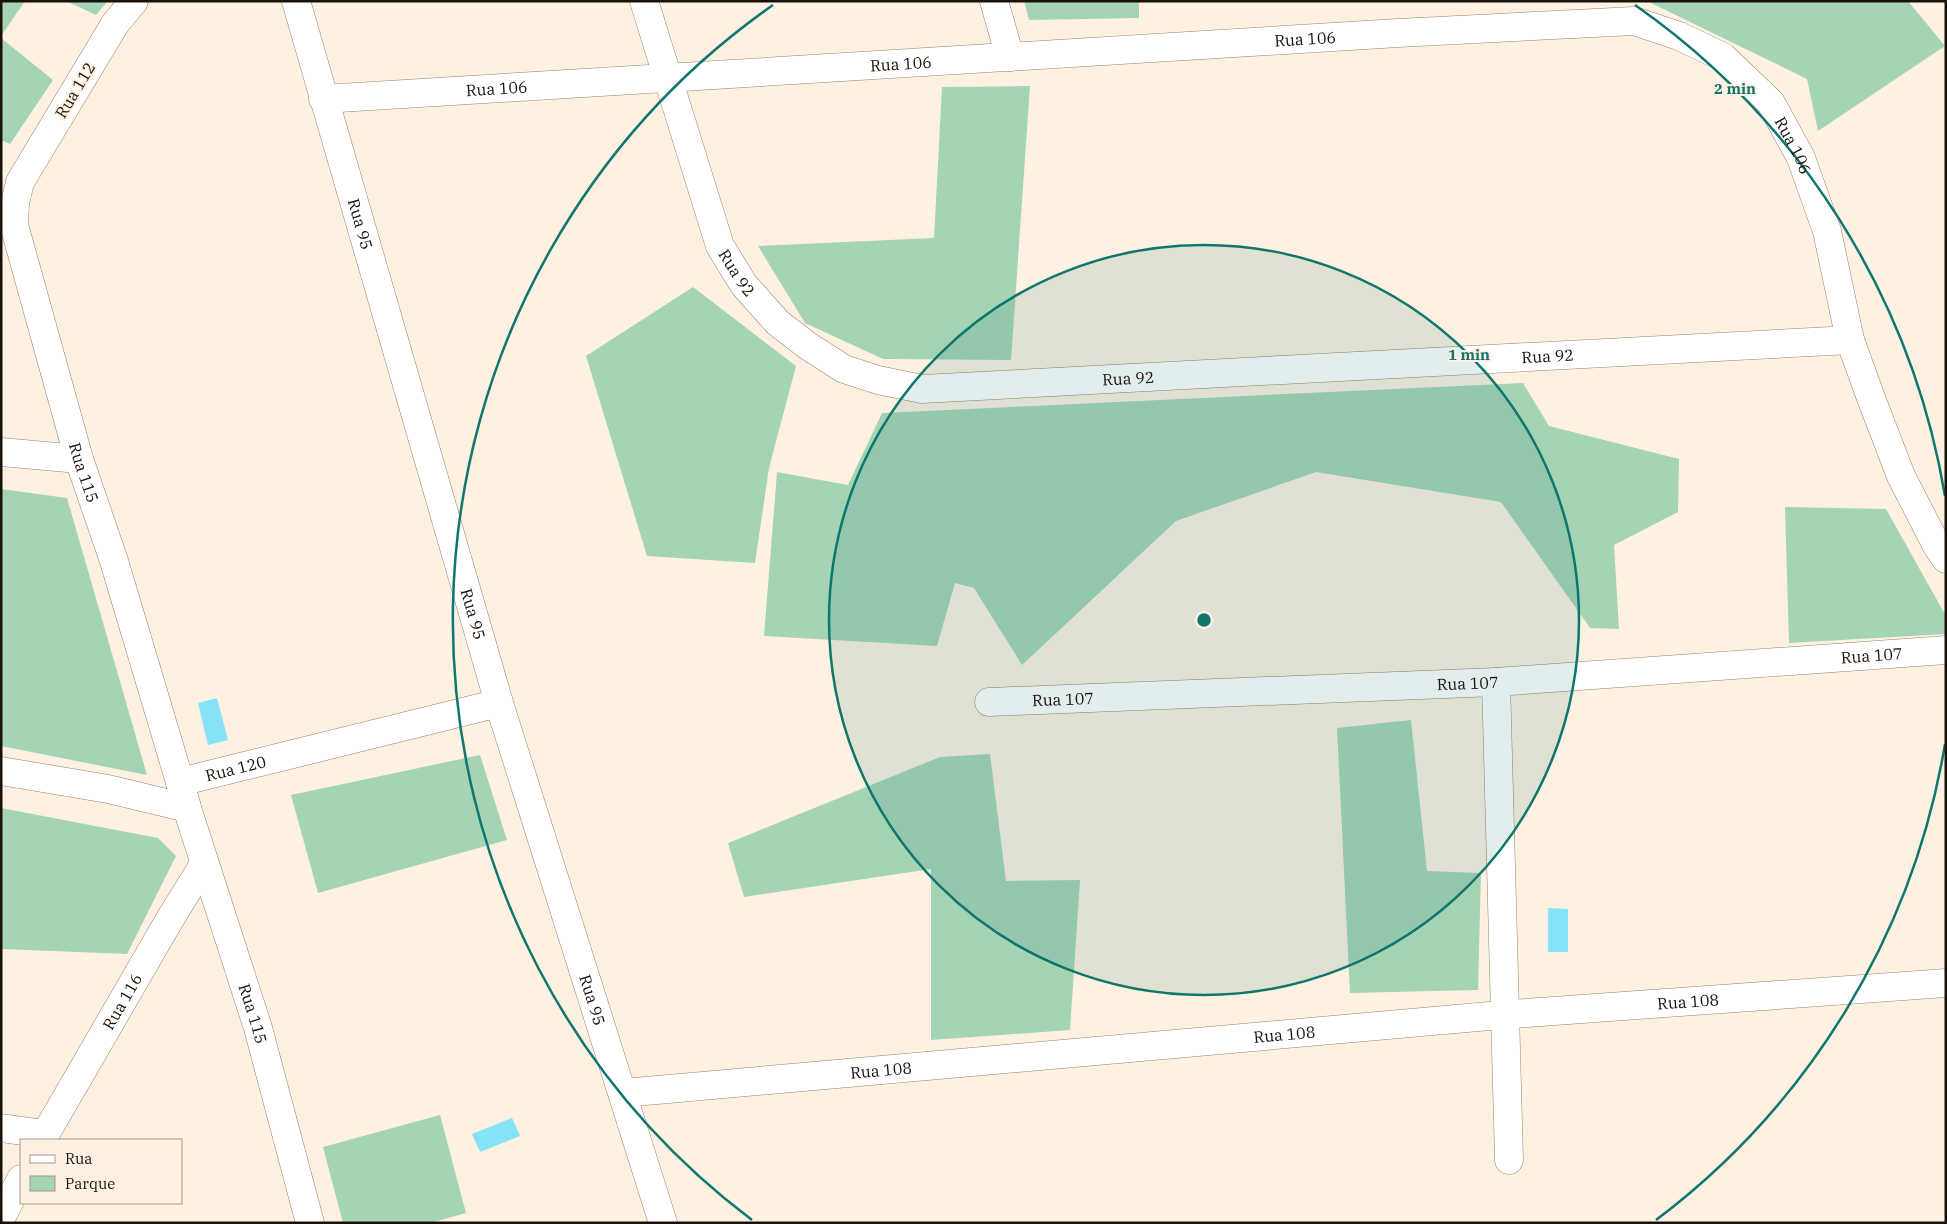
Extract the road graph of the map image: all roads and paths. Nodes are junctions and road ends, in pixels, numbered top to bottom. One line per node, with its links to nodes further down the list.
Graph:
1 (134, 1): 8 (street, Rua 112)
2 (296, 1): 7 (street, Rua 95)
3 (644, 1): 6 (street, Rua 92)
4 (994, 1): 5 (street)
5 (1010, 57): 6 (street, Rua 106); 9 (street, Rua 106)
6 (668, 78): 7 (street, Rua 106); 9 (street, Rua 92)
7 (323, 99): 16 (street, Rua 95)
8 (11, 176): 11 (street, Rua 115)
9 (1850, 340): 12 (street, Rua 106)
10 (1, 452): 11 (street)
11 (79, 459): 18 (street, Rua 115)
12 (1946, 559)
13 (1946, 650): 14 (street, Rua 107)
14 (1496, 682): 15 (street, Rua 107); 21 (street)
15 (989, 702)
16 (499, 703): 18 (street, Rua 120); 22 (street, Rua 95)
17 (1, 771): 18 (street, Rua 120)
18 (183, 795): 19 (street, Rua 115)
19 (204, 864): 24 (street, Rua 116); 28 (street, Rua 115)
20 (1946, 983): 21 (street, Rua 108)
21 (1505, 1015): 22 (street, Rua 108); 25 (street)
22 (623, 1093): 29 (street, Rua 95)
23 (1, 1128): 24 (street)
24 (43, 1137)
25 (1509, 1160)
26 (20, 1181): 27 (street)
27 (1, 1218)
28 (310, 1223)
29 (663, 1223)

